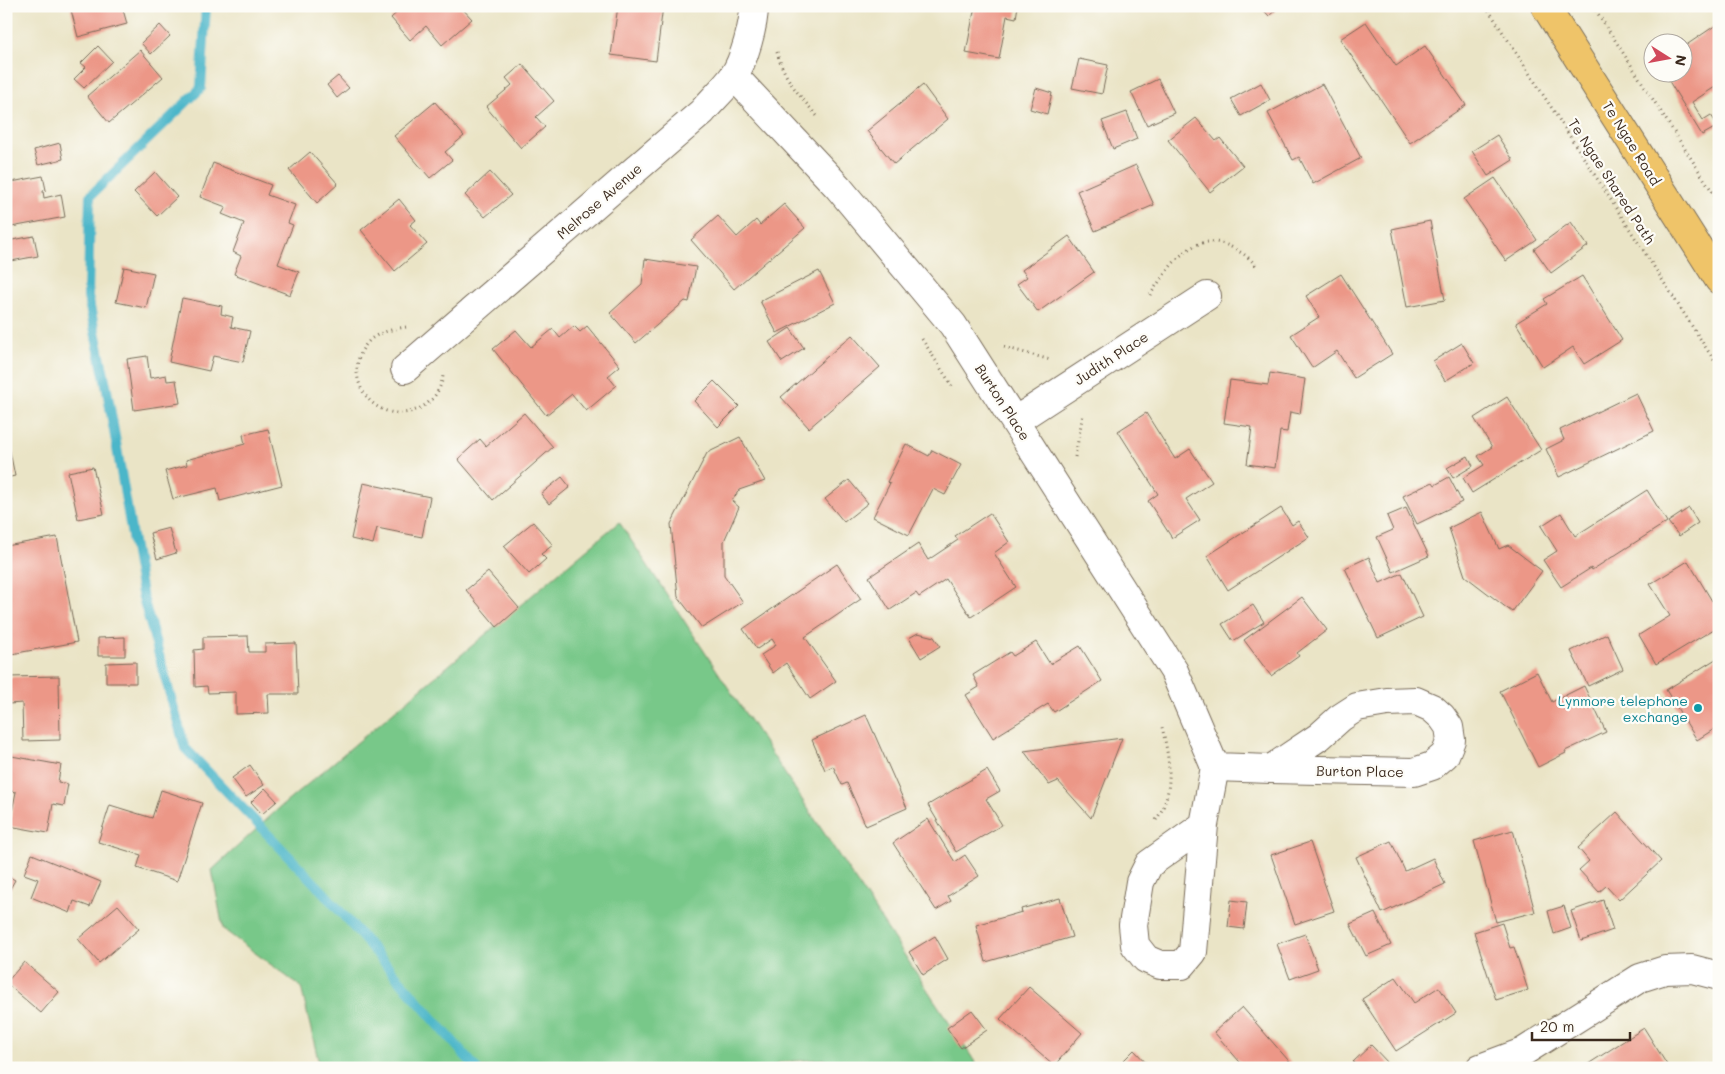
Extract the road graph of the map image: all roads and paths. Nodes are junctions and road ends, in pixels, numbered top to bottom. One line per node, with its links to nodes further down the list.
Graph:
1 (754, 6): 6 (street, Melrose Avenue)
2 (1486, 6): 12 (path, Te Ngae Shared Path)
3 (1545, 6): 9 (highway, Te Ngae Road)
4 (1592, 6): 8 (path)
5 (778, 43): 7 (path)
6 (734, 76): 13 (street, Melrose Avenue); 15 (street, Burton Place)
7 (815, 114)
8 (1719, 202)
9 (1719, 280)
10 (1207, 296): 15 (street, Judith Place)
11 (918, 333): 14 (path)
12 (1719, 368)
13 (405, 369)
14 (954, 388)
15 (1015, 421): 17 (street, Burton Place)
16 (1162, 725): 20 (path)
17 (1215, 767): 18 (street, Burton Place); 19 (street)
18 (1270, 769): 18 (street, Burton Place)
19 (1204, 825): 19 (street)
20 (1151, 826)
21 (1719, 976): 22 (street)
22 (1480, 1068)

